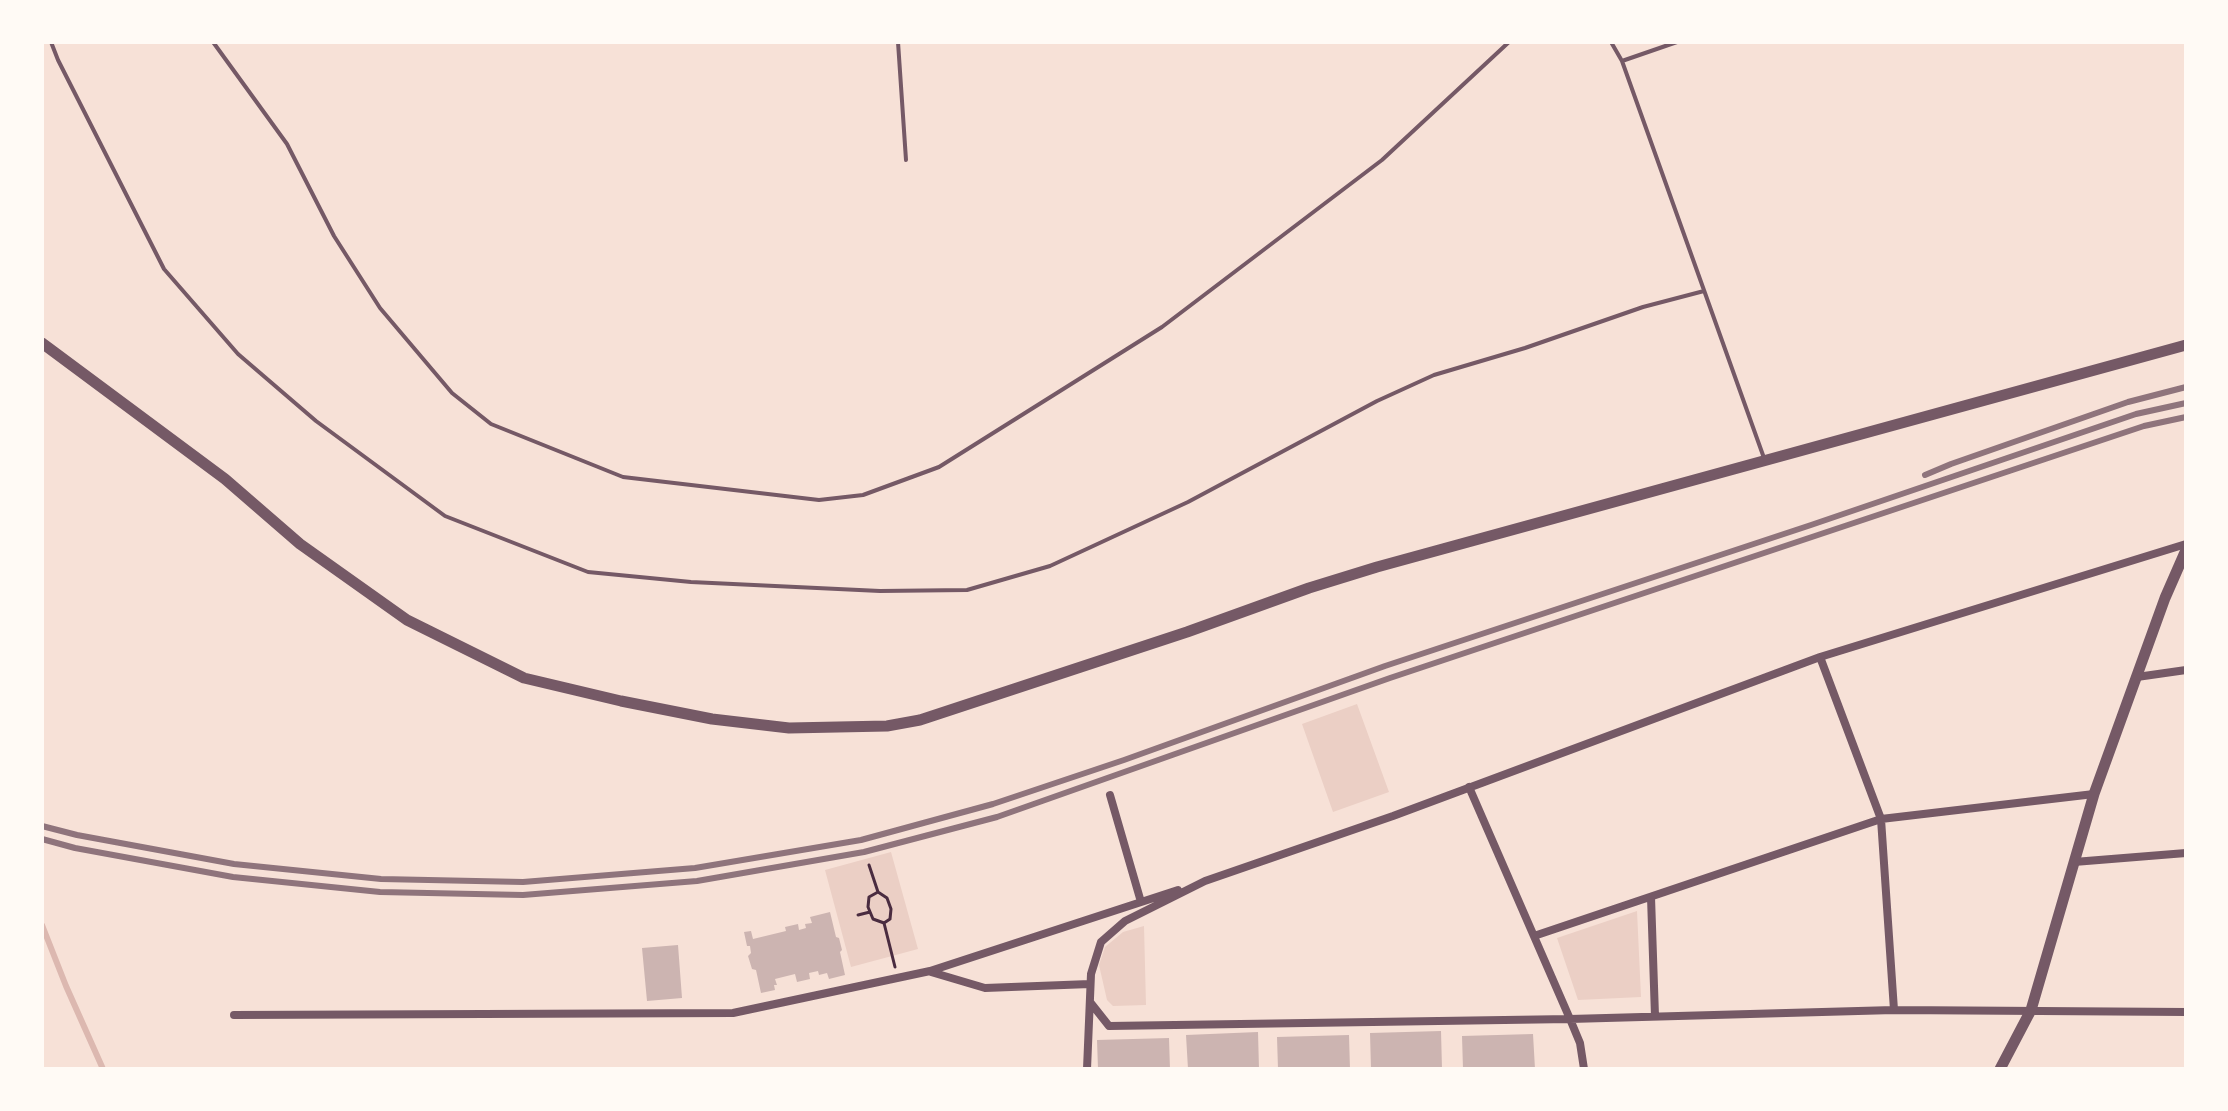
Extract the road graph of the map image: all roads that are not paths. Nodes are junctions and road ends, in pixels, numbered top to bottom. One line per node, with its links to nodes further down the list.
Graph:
1 (51, 42): 9 (lane)
2 (213, 42): 4 (lane)
3 (898, 42): 8 (lane)
4 (1509, 42)
5 (1611, 42): 7 (lane)
6 (1677, 42): 7 (lane)
7 (1622, 61): 9 (lane)
8 (906, 160)
9 (1704, 291): 12 (lane)
10 (42, 343): 12 (street)
11 (2186, 345): 12 (street)
12 (1765, 461)
13 (2186, 544): 15 (street)
14 (2186, 550): 17 (street)
15 (1820, 657): 18 (street); 21 (street)
16 (2186, 670): 17 (street)
17 (2137, 677): 19 (street)
18 (1469, 787): 24 (street); 27 (street)
19 (2094, 794): 21 (street); 23 (street)
20 (1110, 795): 26 (street)
21 (1881, 819): 25 (street); 31 (street)
22 (2186, 853): 23 (street)
23 (2074, 862): 32 (street)
24 (1205, 881): 26 (street); 29 (street)
25 (1651, 897): 27 (street); 35 (street)
26 (1141, 902): 28 (street)
27 (1534, 936): 36 (street)
28 (930, 971): 29 (street); 34 (street)
29 (1090, 984): 30 (street)
30 (1089, 1002): 36 (street); 37 (street)
31 (1894, 1010): 32 (street); 35 (street)
32 (2031, 1010): 33 (street); 39 (street)
33 (2186, 1012)
34 (234, 1015)
35 (1655, 1016): 36 (street)
36 (1570, 1019): 38 (street)
37 (1087, 1069)
38 (1584, 1069)
39 (2000, 1069)

